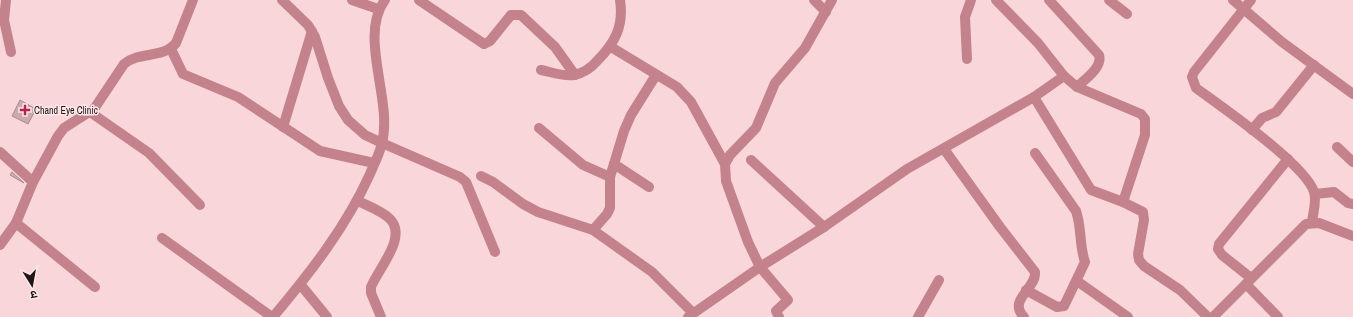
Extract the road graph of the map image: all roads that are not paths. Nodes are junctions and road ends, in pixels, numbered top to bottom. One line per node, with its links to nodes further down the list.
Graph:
1 (6, 0): 23 (street)
2 (193, 0): 22 (street)
3 (282, 0): 20 (street)
4 (352, 0): 16 (street)
5 (385, 0): 16 (street)
6 (418, 0): 27 (street)
7 (620, 0): 21 (street)
8 (814, 0): 18 (street)
9 (832, 0): 18 (street)
10 (971, 0): 24 (street)
11 (996, 0): 29 (street)
12 (1048, 0): 30 (street)
13 (1109, 0): 19 (street)
14 (1232, 0): 17 (street)
15 (1251, 0): 17 (street)
16 (378, 9): 37 (street)
17 (1243, 9): 25 (street); 36 (street)
18 (826, 12): 47 (street)
19 (1127, 14)
20 (312, 31): 34 (street); 37 (street)
21 (611, 47): 27 (street); 28 (street)
22 (171, 49): 33 (street); 34 (street)
23 (11, 52)
24 (968, 59)
25 (1314, 65): 31 (street); 36 (street)
26 (541, 70): 27 (street)
27 (575, 75)
28 (656, 75): 46 (street); 47 (street)
29 (1064, 76): 30 (street); 32 (street)
30 (1077, 87): 54 (street)
31 (1353, 94)
32 (1034, 96): 39 (street); 54 (street)
33 (90, 112): 50 (street); 56 (street)
34 (283, 128): 45 (street)
35 (539, 128): 49 (street)
36 (1252, 130): 42 (street)
37 (382, 144): 45 (street); 64 (street)
38 (1337, 147): 44 (street)
39 (944, 149): 59 (street); 71 (street)
40 (0, 152): 50 (street)
41 (1035, 153): 67 (street)
42 (1288, 159): 52 (street); 68 (street)
43 (751, 160): 59 (street)
44 (1353, 162)
45 (374, 163): 53 (street)
46 (614, 164): 49 (street); 51 (street)
47 (725, 164): 65 (street)
48 (481, 176): 60 (street)
49 (610, 177): 60 (street)
50 (33, 182): 58 (street)
51 (649, 187)
52 (1315, 194): 55 (street); 57 (street)
53 (358, 201): 69 (street); 75 (street)
54 (1123, 202): 80 (street)
55 (1353, 204)
56 (200, 205)
57 (1312, 222): 61 (street); 68 (street)
58 (16, 223): 63 (street); 70 (street)
59 (824, 227): 65 (street)
60 (593, 230): 72 (street)
61 (1353, 236)
62 (162, 238): 73 (street)
63 (0, 245)
64 (495, 252)
65 (760, 267): 72 (street); 76 (street)
66 (939, 280): 77 (street)
67 (1077, 281): 71 (street); 79 (street)
68 (1249, 281): 81 (street); 82 (street)
69 (300, 284): 73 (street); 74 (street)
70 (95, 287)
71 (1026, 290): 78 (street)
72 (691, 315)
73 (272, 317)
74 (327, 317)
75 (381, 317)
76 (779, 317)
77 (918, 317)
78 (1024, 317)
79 (1128, 317)
80 (1208, 317)
81 (1213, 317)
82 (1278, 317)

